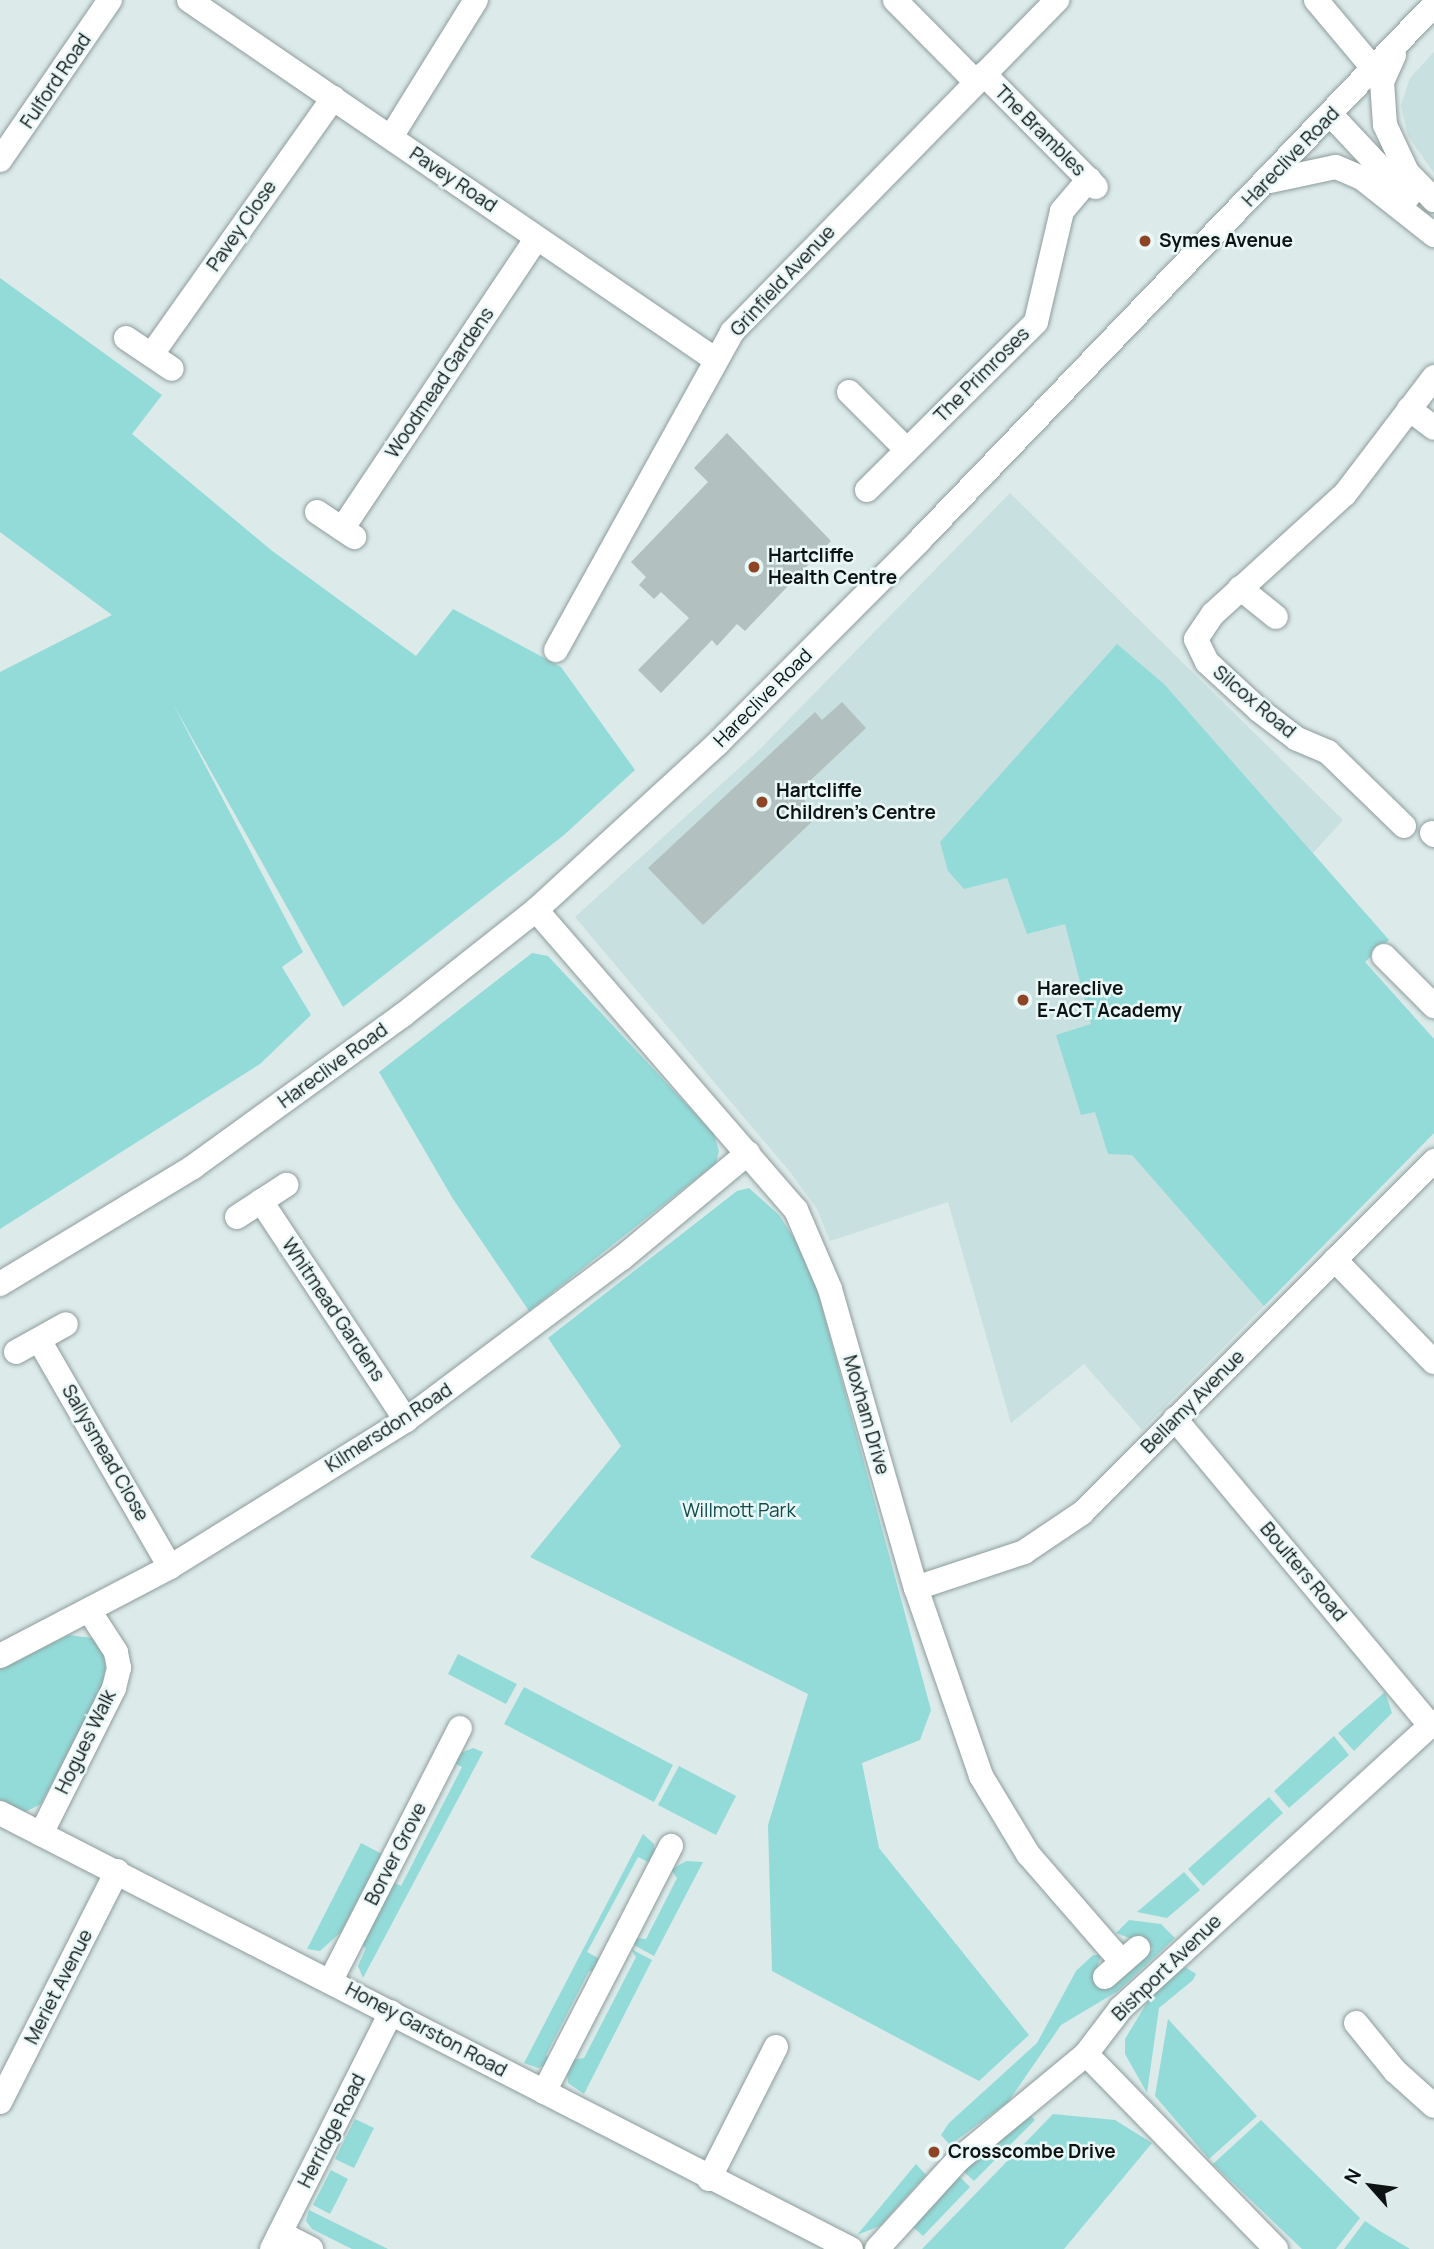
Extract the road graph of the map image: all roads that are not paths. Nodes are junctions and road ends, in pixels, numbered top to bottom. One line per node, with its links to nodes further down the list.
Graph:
1 (110, 0): 14 (street, Fulford Road)
2 (189, 0): 11 (street, Pavey Road)
3 (476, 0): 13 (street)
4 (895, 0): 10 (street, The Brambles)
5 (1057, 0): 10 (street, Grinfield Avenue)
6 (1316, 0): 9 (street)
7 (1434, 5): 8 (street, Hareclive Road)
8 (1400, 41): 9 (street, Hareclive Road); 17 (street)
9 (1374, 69): 12 (street, Hareclive Road)
10 (980, 78): 16 (street, The Brambles); 23 (street, Grinfield Avenue)
11 (333, 98): 13 (street, Pavey Road); 22 (street, Pavey Close)
12 (1332, 116): 15 (street, Hareclive Road); 18 (street)
13 (391, 137): 20 (street, Pavey Road)
14 (4, 148)
15 (1268, 182): 19 (street); 36 (street, Hareclive Road)
16 (1092, 183): 29 (street, The Primroses)
17 (1434, 200)
18 (1434, 225)
19 (1434, 235)
20 (537, 238): 23 (street, Pavey Road); 31 (street, Woodmead Gardens)
21 (126, 338): 22 (street)
22 (152, 354): 24 (street)
23 (716, 360): 34 (street, Grinfield Avenue)
24 (172, 369)
25 (1434, 377): 27 (street, Silcox Road)
26 (849, 392): 29 (street)
27 (1409, 409): 28 (street); 32 (street, Silcox Road)
28 (1434, 428)
29 (907, 450): 30 (street, The Primroses)
30 (867, 490)
31 (317, 512)
32 (1240, 588): 33 (street); 35 (street, Silcox Road)
33 (1276, 617)
34 (556, 650)
35 (1404, 826)
36 (536, 910): 39 (street, Moxham Drive); 45 (street, Hareclive Road)
37 (1384, 956): 38 (street)
38 (1431, 998)
39 (748, 1153): 51 (street, Kilmersdon Road); 53 (street, Moxham Drive)
40 (1434, 1161): 44 (street, Bellamy Avenue)
41 (286, 1185): 42 (street)
42 (261, 1201): 43 (street); 51 (street, Whitmead Gardens)
43 (237, 1217)
44 (1335, 1261): 49 (street); 50 (street, Bellamy Avenue)
45 (0, 1284)
46 (66, 1324): 47 (street)
47 (39, 1340): 48 (street); 52 (street, Sallysmead Close)
48 (16, 1352)
49 (1434, 1362)
50 (1175, 1419): 53 (street, Bellamy Avenue); 56 (street, Boulters Road)
51 (406, 1420): 52 (street, Kilmersdon Road)
52 (170, 1567): 54 (street, Kilmersdon Road)
53 (916, 1588): 62 (street, Moxham Drive)
54 (90, 1612): 55 (street, Kilmersdon Road); 59 (street, Hogues Walk)
55 (0, 1656)
56 (1432, 1724): 67 (street, Bishport Avenue)
57 (460, 1728): 63 (street, Borver Grove)
58 (0, 1813): 59 (street, Honey Garston Road)
59 (41, 1834): 61 (street, Honey Garston Road)
60 (671, 1846): 68 (street)
61 (117, 1871): 63 (street, Honey Garston Road); 70 (street, Meriet Avenue)
62 (1122, 1962)
63 (331, 1980): 64 (street, Honey Garston Road)
64 (391, 2012): 68 (street, Honey Garston Road); 72 (street, Herridge Road)
65 (1356, 2023): 69 (street)
66 (776, 2048): 71 (street)
67 (1086, 2054): 73 (street); 76 (street, Bishport Avenue)
68 (544, 2092): 71 (street, Honey Garston Road)
69 (1431, 2098)
70 (0, 2102)
71 (709, 2179): 75 (street, Honey Garston Road)
72 (276, 2241): 74 (street)
73 (1264, 2245)
74 (312, 2249)
75 (851, 2249)
76 (877, 2249)

